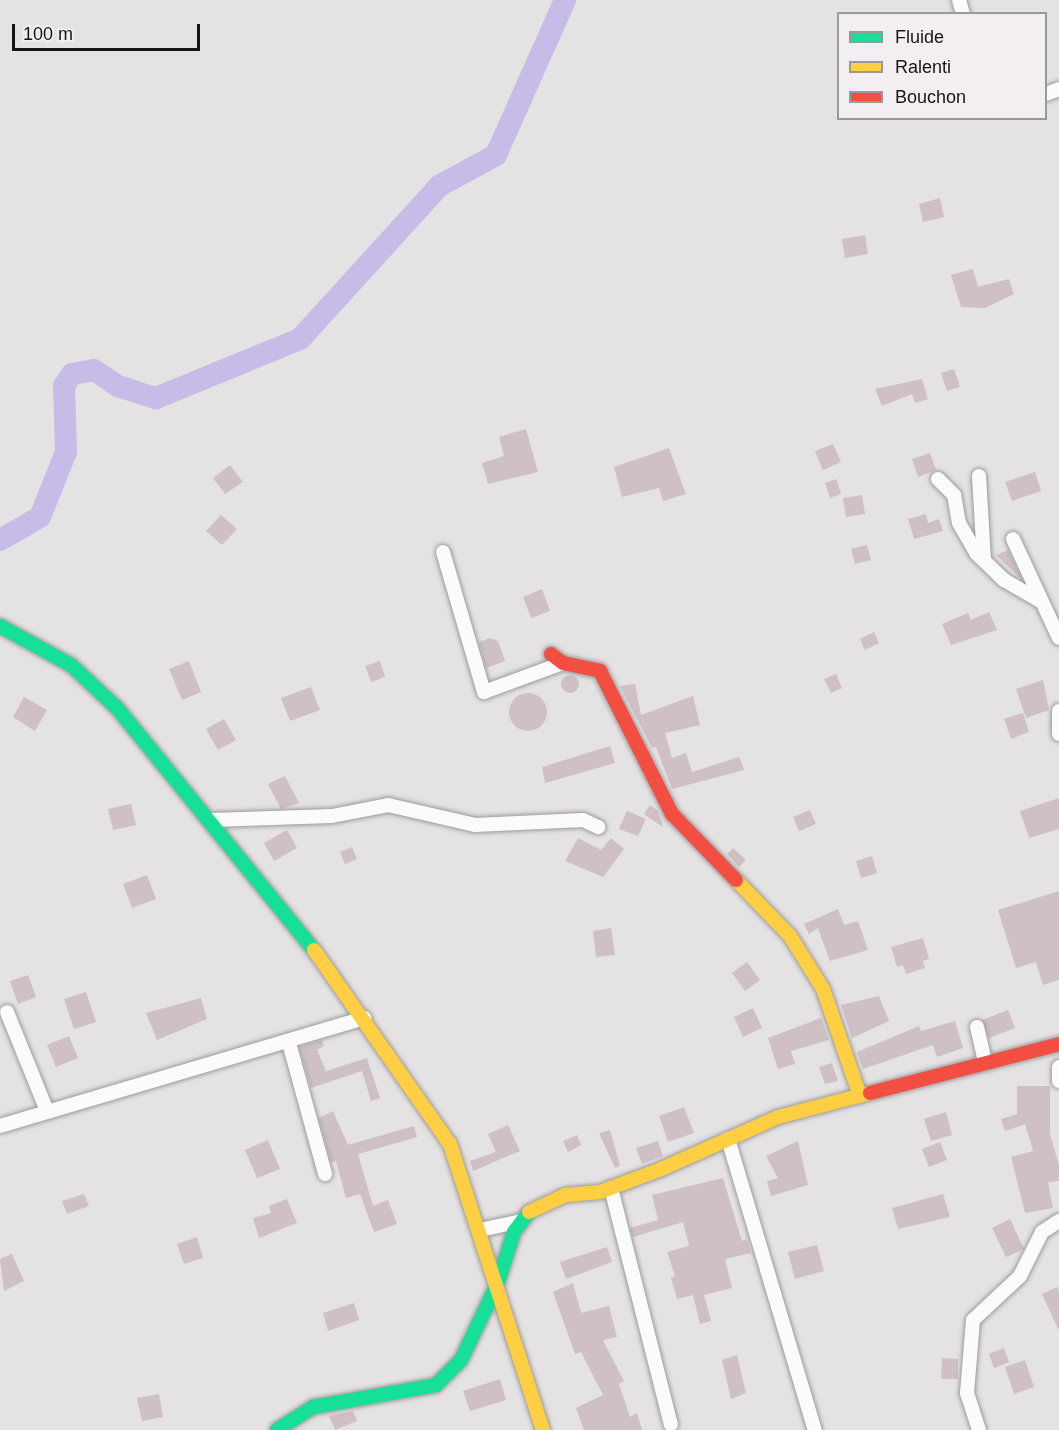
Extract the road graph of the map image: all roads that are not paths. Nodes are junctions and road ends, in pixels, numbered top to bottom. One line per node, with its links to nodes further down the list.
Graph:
1 (979, 476): 5 (street)
2 (938, 479): 5 (street)
3 (1013, 539): 6 (street)
4 (443, 552): 10 (street)
5 (984, 560): 6 (street)
6 (1042, 602): 8 (street)
7 (0, 626): 13 (street)
8 (1059, 638)
9 (551, 654): 10 (street)
10 (564, 663): 23 (street)
11 (1059, 711): 12 (street)
12 (1059, 734)
13 (212, 820): 14 (street); 16 (street)
14 (598, 827)
15 (7, 1012): 24 (street)
16 (364, 1018): 18 (street); 31 (street)
17 (977, 1027): 20 (street)
18 (289, 1043): 24 (street); 27 (street)
19 (1059, 1044): 20 (street)
20 (985, 1063): 23 (street)
21 (1059, 1067): 22 (street)
22 (1059, 1081)
23 (860, 1096): 26 (street)
24 (47, 1111): 25 (street)
25 (0, 1126)
26 (728, 1139): 28 (street); 36 (street)
27 (325, 1174)
28 (611, 1188): 29 (street); 33 (street)
29 (522, 1221): 31 (street); 32 (street)
30 (1059, 1221): 37 (street)
31 (480, 1230): 32 (street)
32 (497, 1285): 34 (street); 35 (street)
33 (671, 1425)
34 (277, 1430)
35 (543, 1430)
36 (815, 1430)
37 (979, 1430)

